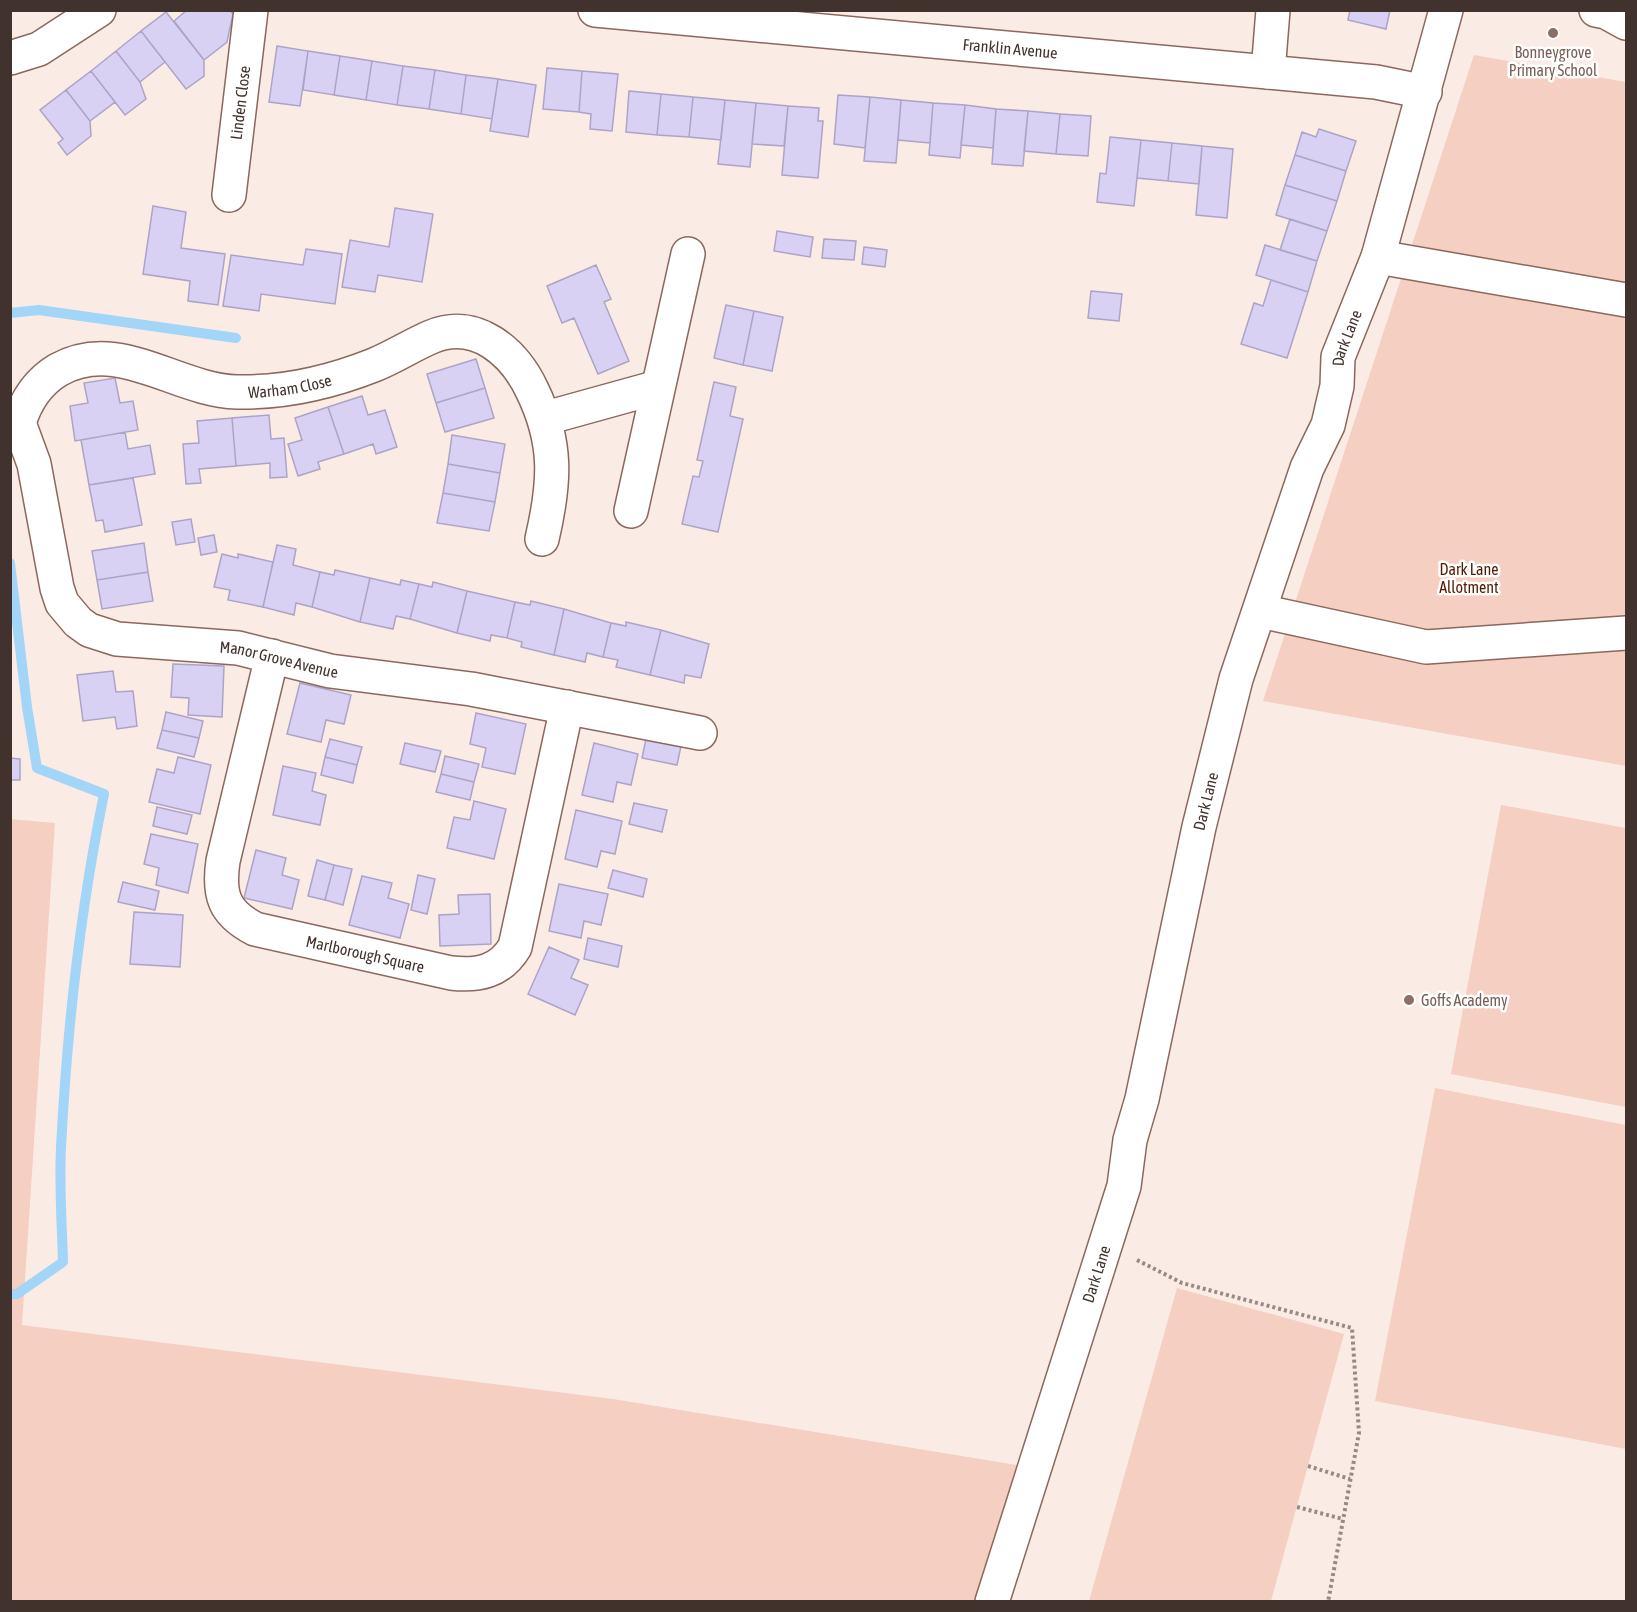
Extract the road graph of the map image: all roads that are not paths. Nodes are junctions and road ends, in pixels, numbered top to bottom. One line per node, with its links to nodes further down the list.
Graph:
1 (99, 10): 8 (street)
2 (251, 10): 11 (street, Linden Close)
3 (595, 10): 9 (street, Franklin Avenue)
4 (1273, 10): 9 (street)
5 (1446, 10): 10 (street, Dark Lane)
6 (1596, 10): 7 (street)
7 (1626, 23)
8 (10, 58)
9 (1268, 72): 10 (street, Franklin Avenue)
10 (1425, 92): 13 (street, Dark Lane)
11 (229, 195)
12 (688, 254): 15 (street)
13 (1378, 257): 14 (street); 20 (street, Dark Lane)
14 (1626, 300)
15 (658, 387): 16 (street); 18 (street)
16 (546, 418): 17 (street, Warham Close); 19 (street, Warham Close)
17 (15, 423): 22 (street, Manor Grove Avenue)
18 (631, 511)
19 (542, 539)
20 (1260, 611): 21 (street); 25 (street, Dark Lane)
21 (1626, 633)
22 (272, 656): 23 (street, Manor Grove Avenue); 23 (street, Marlborough Square)
23 (567, 707): 24 (street, Manor Grove Avenue)
24 (700, 733)
25 (992, 1602)

